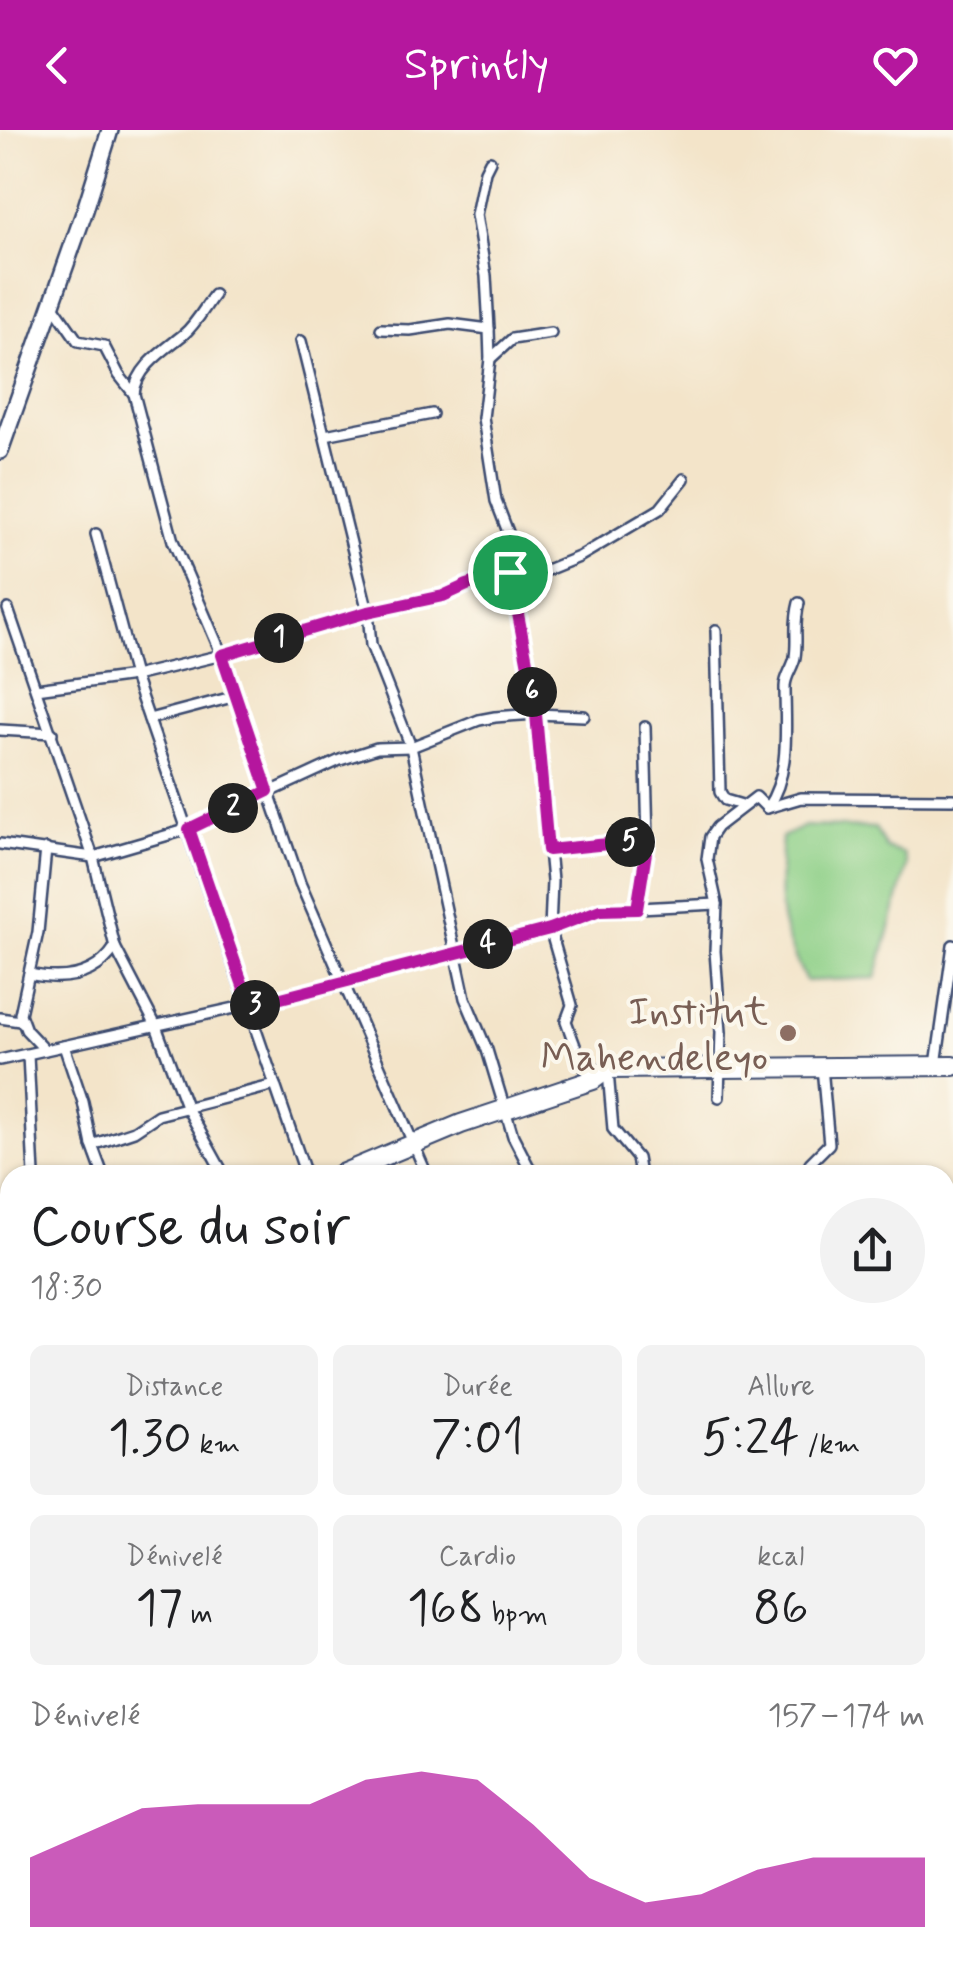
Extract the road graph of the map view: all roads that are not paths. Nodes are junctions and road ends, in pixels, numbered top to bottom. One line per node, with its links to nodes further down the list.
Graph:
1 (110, 130): 4 (main road)
2 (490, 160): 6 (street)
3 (214, 294): 10 (street)
4 (52, 304): 10 (street); 13 (main road)
5 (381, 329): 6 (street)
6 (490, 329): 9 (street)
7 (550, 333): 9 (street)
8 (302, 341): 12 (street)
9 (490, 359): 16 (street)
10 (134, 394): 22 (street)
11 (432, 414): 12 (street)
12 (325, 436): 20 (street)
13 (0, 450)
14 (684, 479): 16 (street)
15 (96, 534): 23 (street)
16 (522, 571): 17 (street)
17 (510, 572): 20 (street); 26 (street)
18 (799, 603): 36 (street)
19 (8, 609): 24 (street)
20 (368, 612): 22 (street); 32 (street)
21 (716, 630): 35 (street)
22 (222, 655): 23 (street); 25 (street)
23 (134, 676): 24 (street); 28 (street)
24 (36, 690): 31 (street)
25 (236, 696): 28 (street); 33 (street)
26 (536, 714): 27 (street); 32 (street); 41 (street)
27 (584, 716)
28 (149, 719): 37 (street)
29 (645, 727): 38 (street)
30 (0, 730): 31 (street)
31 (52, 733): 42 (street)
32 (411, 747): 33 (street); 48 (street)
33 (268, 791): 37 (street); 50 (street)
34 (953, 799): 36 (street)
35 (742, 805): 36 (street); 43 (street)
36 (766, 808)
37 (189, 829): 42 (street); 51 (street)
38 (648, 840): 41 (street); 44 (street)
39 (0, 844): 40 (street)
40 (46, 849): 42 (street); 49 (street)
41 (548, 850): 45 (street)
42 (93, 857): 47 (street)
43 (717, 904): 44 (street); 59 (street)
44 (637, 909): 45 (street)
45 (550, 929): 48 (street); 62 (street)
46 (953, 945): 60 (street)
47 (115, 948): 49 (street); 54 (street)
48 (454, 952): 50 (street); 66 (street)
49 (29, 974): 53 (street)
50 (343, 984): 51 (street); 67 (street)
51 (250, 1006): 54 (street); 63 (street)
52 (0, 1018): 53 (street)
53 (20, 1020): 56 (street)
54 (156, 1026): 55 (street); 65 (street)
55 (64, 1046): 56 (street); 68 (street)
56 (46, 1050): 57 (street)
57 (28, 1054): 58 (street); 70 (street)
58 (0, 1060)
59 (720, 1066): 61 (highway); 62 (highway); 64 (street)
60 (945, 1066): 61 (highway)
61 (822, 1067): 69 (street)
62 (600, 1074): 66 (highway); 77 (street)
63 (275, 1085): 65 (street); 73 (street)
64 (719, 1097)
65 (186, 1106): 68 (street); 72 (street)
66 (506, 1108): 67 (highway); 76 (street)
67 (414, 1144): 74 (highway); 75 (street)
68 (92, 1145): 71 (street)
69 (810, 1162)
70 (34, 1165)
71 (99, 1165)
72 (218, 1165)
73 (303, 1165)
74 (363, 1165)
75 (423, 1165)
76 (528, 1165)
77 (638, 1165)

